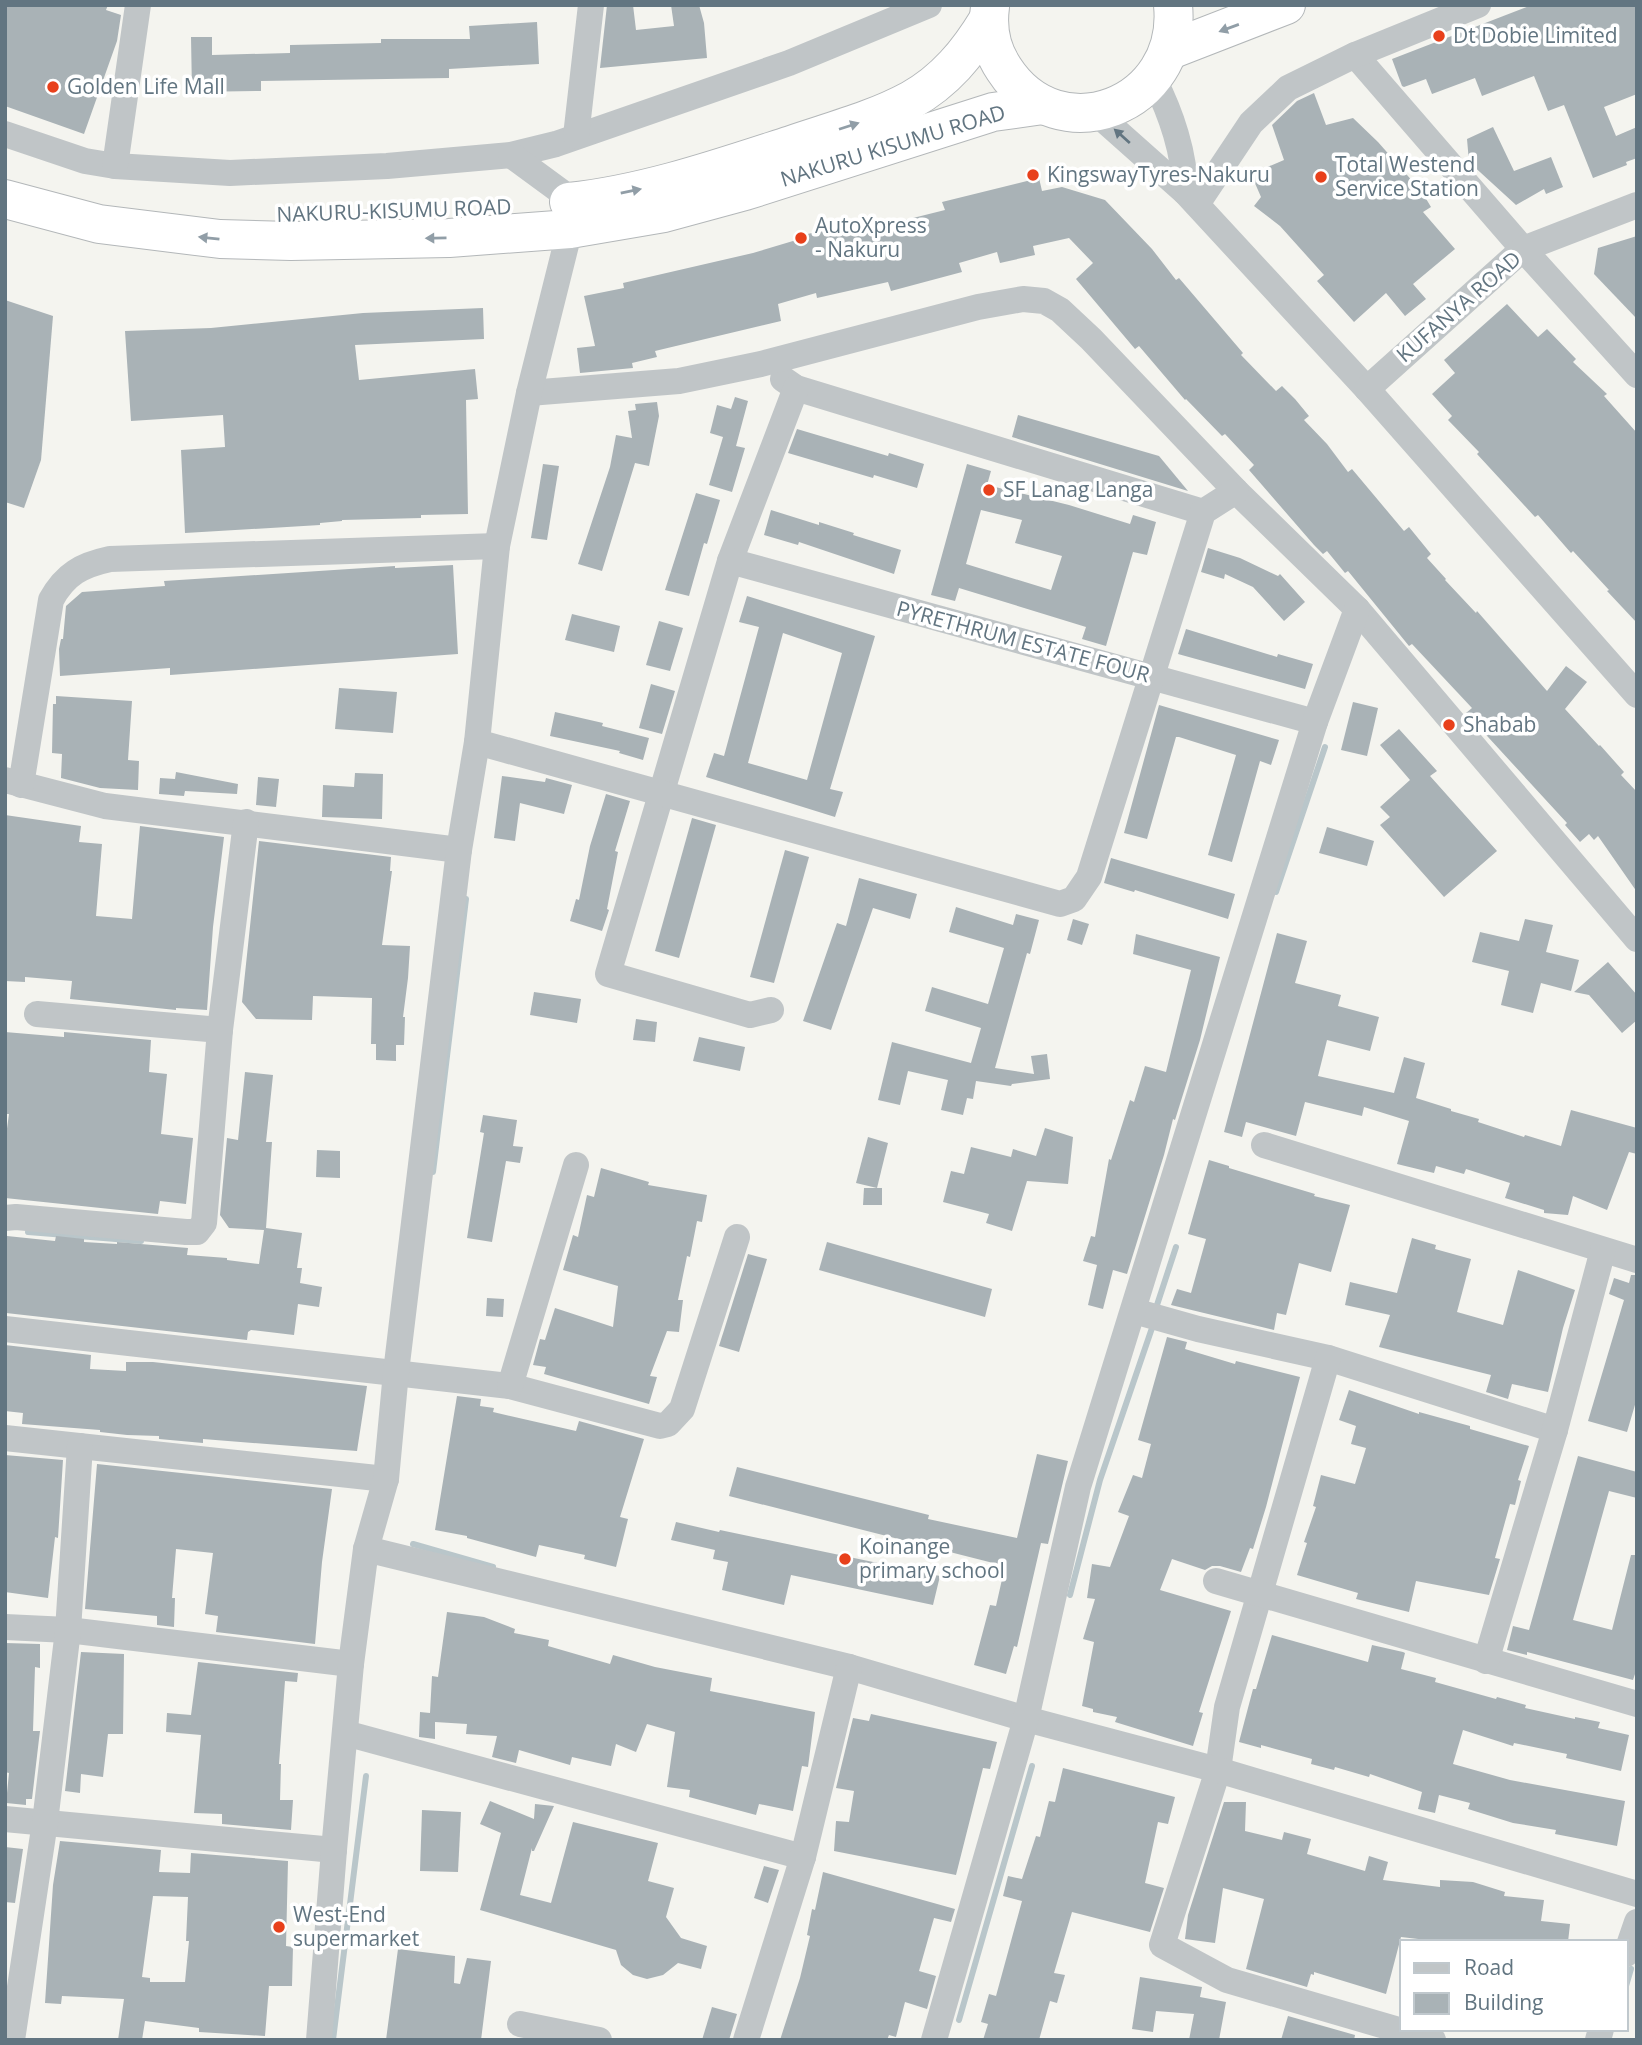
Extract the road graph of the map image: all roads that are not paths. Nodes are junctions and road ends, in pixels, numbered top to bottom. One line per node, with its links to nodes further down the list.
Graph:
1 (138, 5): 15 (street)
2 (591, 5): 13 (street)
3 (929, 5): 13 (street)
4 (1173, 5): 9 (highway)
5 (1286, 5): 9 (highway, one-way to 9)
6 (1478, 5): 8 (street)
7 (989, 13): 10 (highway); 21 (highway, NAKURU-KISUMU ROAD, one-way to 7)
8 (1355, 55): 18 (street); 22 (street)
9 (1162, 64): 11 (highway); 18 (street)
10 (1043, 105): 11 (highway); 17 (highway, NAKURU KISUMU ROAD)
11 (1095, 112): 18 (street, one-way to 11)
12 (5, 134): 15 (street)
13 (576, 136): 14 (street)
14 (511, 155): 15 (street); 21 (street)
15 (115, 166)
16 (5, 172): 21 (highway, NAKURU-KISUMU ROAD)
17 (745, 191): 21 (highway, NAKURU-KISUMU ROAD)
18 (1191, 198): 26 (street)
19 (5, 199): 21 (highway, NAKURU-KISUMU ROAD, one-way to 19)
20 (1637, 205): 22 (street, KUFANYA ROAD)
21 (572, 215): 27 (street)
22 (1523, 249): 24 (street); 26 (street, KUFANYA ROAD)
23 (761, 364): 25 (street); 27 (street); 28 (street)
24 (1637, 376)
25 (796, 388): 29 (street); 31 (street)
26 (1367, 388): 34 (street)
27 (529, 393): 30 (street)
28 (1236, 491): 29 (street); 32 (street)
29 (1203, 512): 33 (street)
30 (497, 546): 36 (street); 37 (street)
31 (730, 561): 33 (street, PYRETHRUM ESTATE FOUR); 38 (street)
32 (1357, 608): 35 (street); 41 (street)
33 (1151, 677): 35 (street, PYRETHRUM ESTATE FOUR); 38 (street)
34 (1637, 695)
35 (1315, 722): 51 (street)
36 (477, 742): 38 (street); 40 (street)
37 (13, 782): 39 (street)
38 (663, 794): 42 (street)
39 (246, 822): 40 (street); 44 (street)
40 (459, 850): 54 (street)
41 (1637, 939)
42 (771, 1010)
43 (37, 1014): 44 (street)
44 (220, 1030): 47 (street)
45 (1264, 1145): 49 (street)
46 (576, 1165): 55 (street)
47 (5, 1218)
48 (737, 1237): 55 (street)
49 (1603, 1250): 50 (street); 56 (street)
50 (1637, 1260)
51 (1134, 1311): 53 (street); 69 (street)
52 (5, 1329): 54 (street)
53 (1328, 1359): 56 (street); 62 (street)
54 (396, 1372): 55 (street); 59 (street)
55 (510, 1386)
56 (1555, 1430): 65 (street)
57 (5, 1438): 58 (street)
58 (80, 1446): 59 (street); 64 (street)
59 (386, 1479): 60 (street)
60 (366, 1549): 66 (street); 67 (street)
61 (1216, 1581): 62 (street)
62 (1260, 1596): 65 (street); 71 (street)
63 (5, 1627): 64 (street)
64 (68, 1630): 66 (street); 73 (street)
65 (1486, 1661): 68 (street)
66 (352, 1664): 70 (street)
67 (849, 1667): 69 (street); 75 (street)
68 (1637, 1704)
69 (1026, 1719): 71 (street); 85 (street)
70 (345, 1733): 74 (street); 75 (street)
71 (1218, 1770): 76 (street); 80 (street)
72 (5, 1819): 73 (street)
73 (46, 1822): 74 (street); 81 (street)
74 (334, 1850): 82 (street)
75 (803, 1857): 84 (street)
76 (1637, 1894)
77 (1637, 1922): 78 (street)
78 (1628, 1948)
79 (520, 2024): 83 (street)
80 (1399, 2035): 86 (street)
81 (12, 2040)
82 (320, 2040)
83 (599, 2040)
84 (746, 2040)
85 (934, 2040)
86 (1433, 2040)

